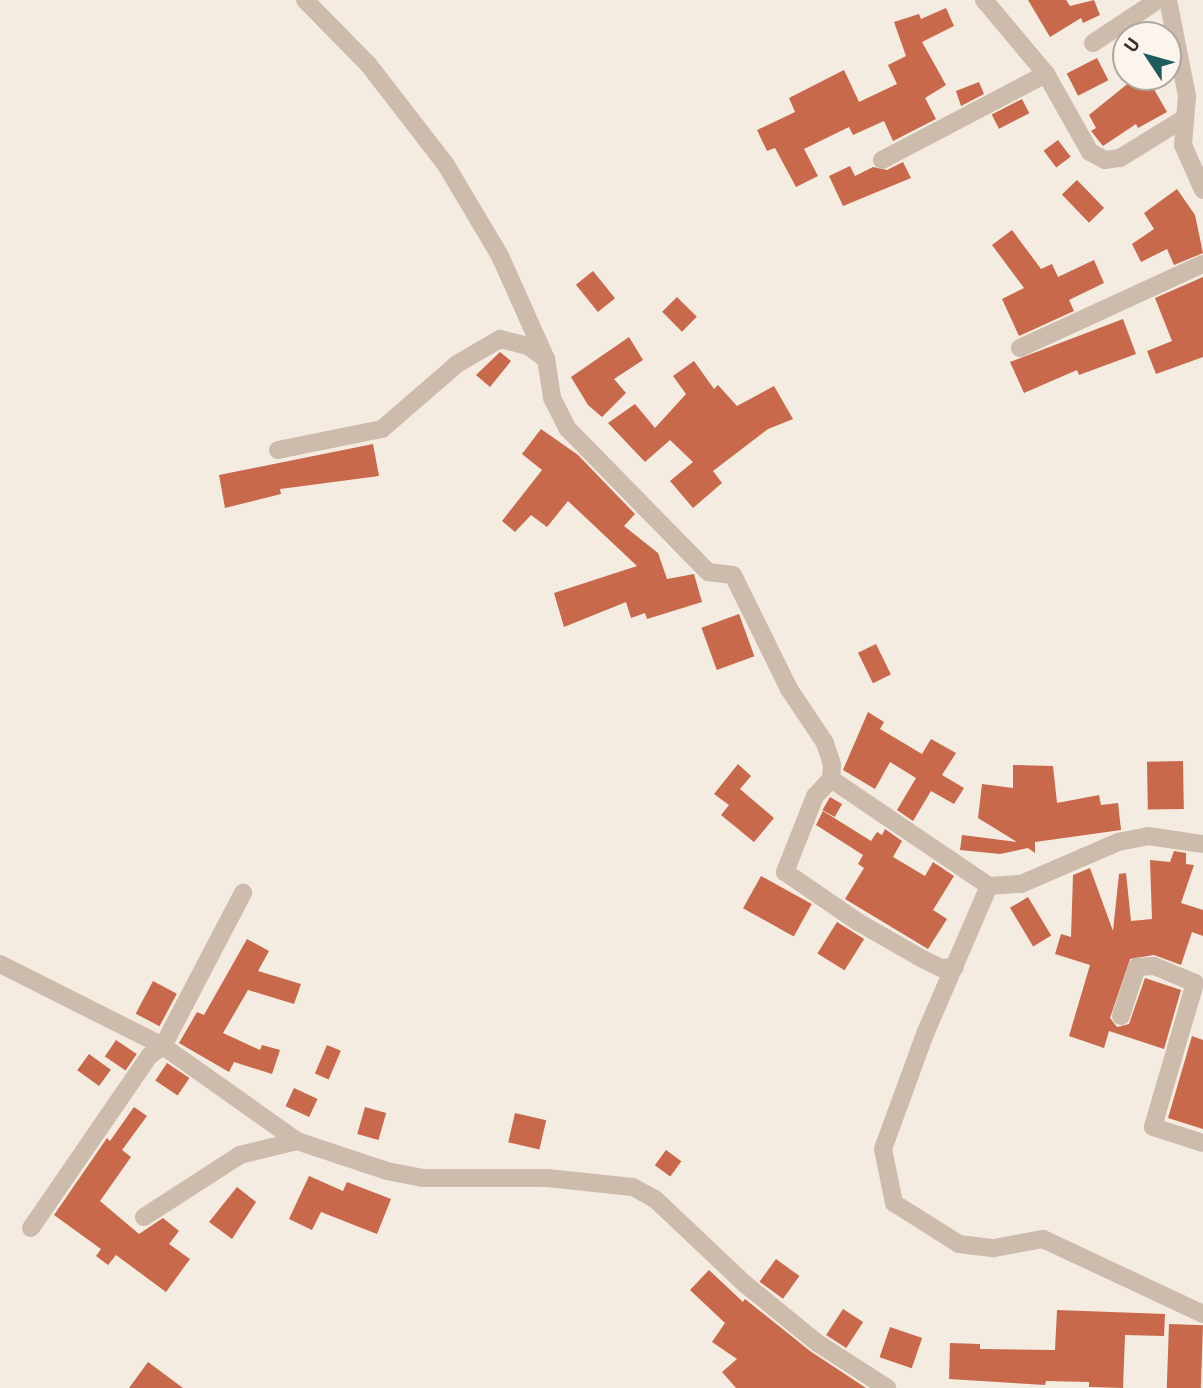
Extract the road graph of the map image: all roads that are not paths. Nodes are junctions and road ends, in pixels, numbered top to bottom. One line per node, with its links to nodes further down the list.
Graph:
1 (305, 0): 13 (street)
2 (984, 0): 6 (street)
3 (1158, 0): 5 (street)
4 (1168, 0): 7 (street)
5 (1093, 43)
6 (1046, 74): 7 (street); 8 (street)
7 (1185, 118): 9 (street)
8 (882, 160)
9 (1198, 173): 10 (street)
10 (1203, 190)
11 (1203, 264): 12 (street)
12 (1020, 348)
13 (546, 359): 14 (street); 15 (street)
14 (278, 450)
15 (831, 779): 17 (street); 20 (street)
16 (1203, 844): 17 (street)
17 (989, 886): 20 (street)
18 (243, 893): 22 (street)
19 (0, 964): 22 (street)
20 (955, 967): 27 (street)
21 (1121, 1016): 24 (street)
22 (163, 1046): 23 (street); 26 (street)
23 (297, 1141): 25 (street); 28 (street)
24 (1203, 1143)
25 (144, 1217)
26 (31, 1228)
27 (1203, 1314)
28 (887, 1388)

